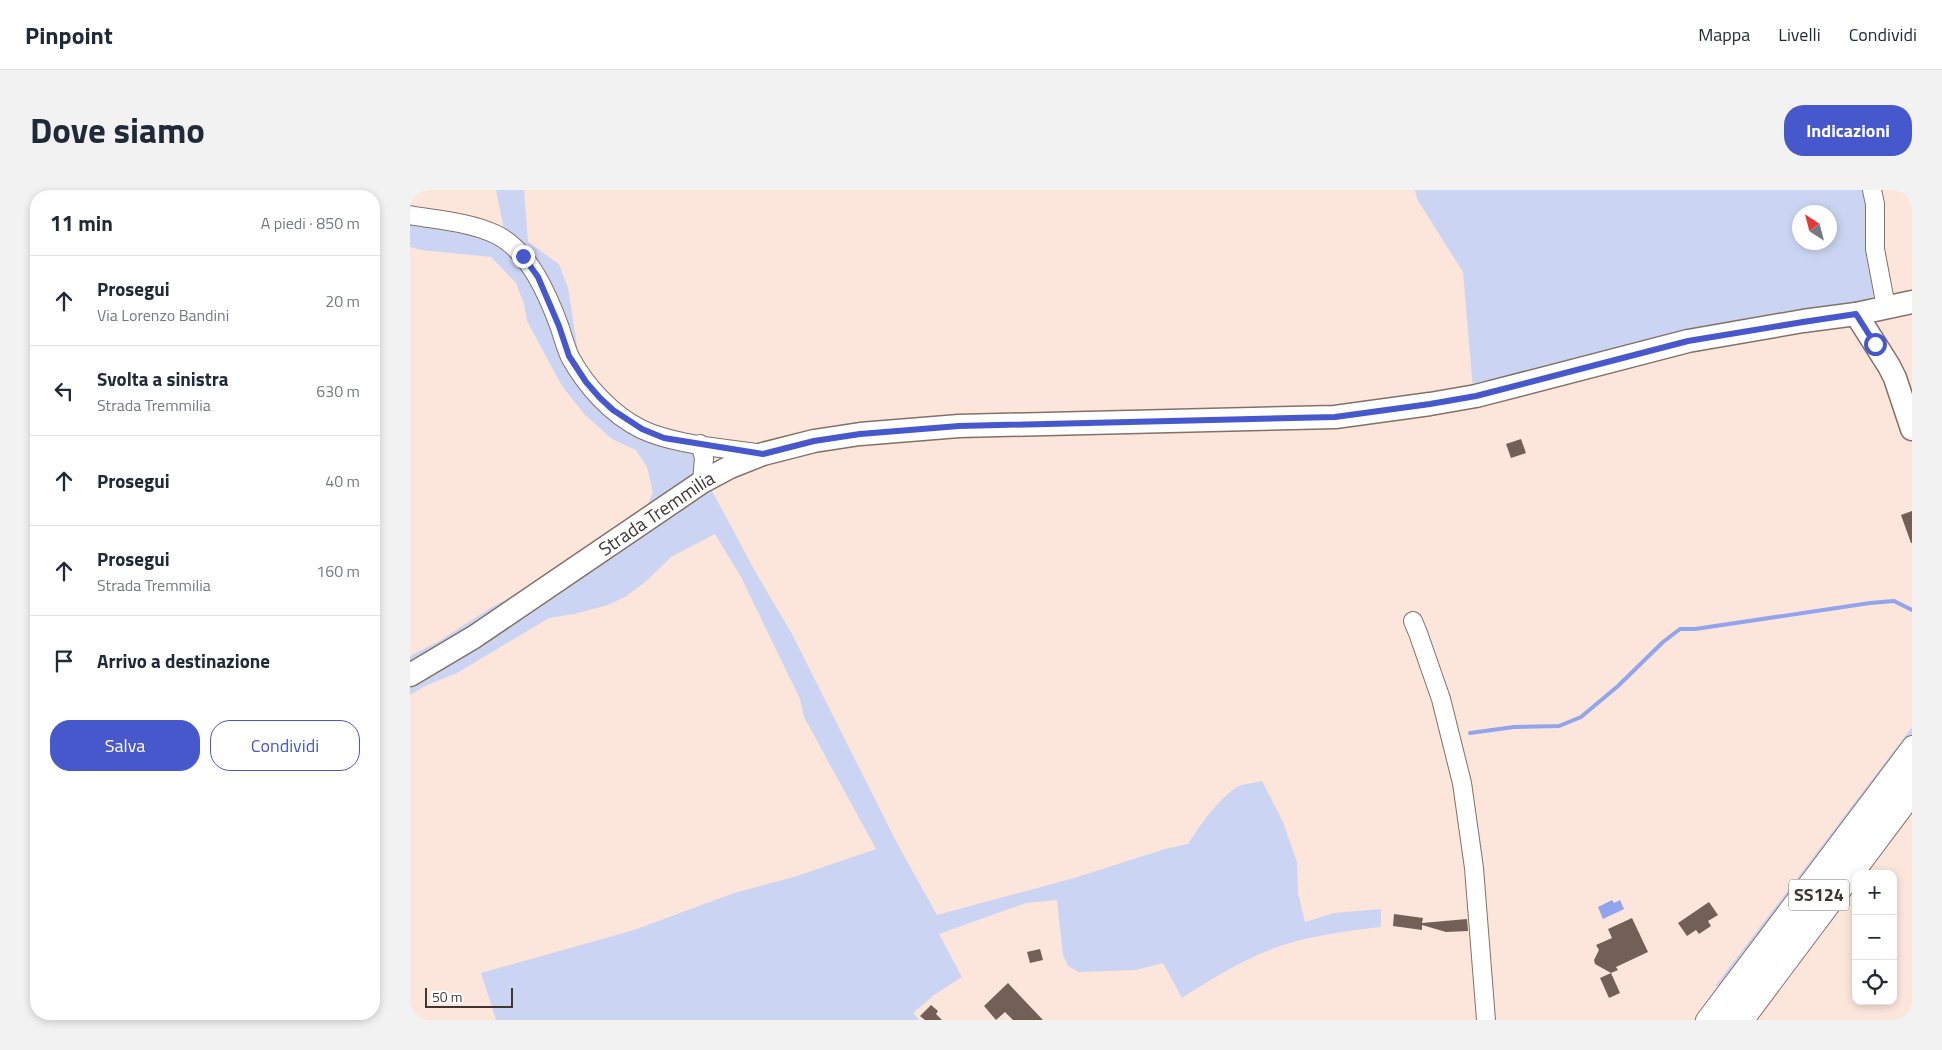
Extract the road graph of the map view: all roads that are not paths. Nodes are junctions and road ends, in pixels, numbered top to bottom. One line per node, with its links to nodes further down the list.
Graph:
1 (1872, 190): 4 (street)
2 (410, 215): 7 (street, Strada Tremmilia)
3 (1912, 302): 4 (main road, Strada Tremmilia)
4 (1886, 307): 5 (main road, Strada Tremmilia)
5 (1856, 314): 6 (main road); 8 (main road, Strada Tremmilia)
6 (1912, 429)
7 (700, 444): 8 (street, Strada Tremmilia); 9 (street)
8 (763, 454): 9 (main road, Strada Tremmilia)
9 (702, 482): 11 (main road, Strada Tremmilia)
10 (1412, 621): 15 (street)
11 (410, 675)
12 (1912, 745): 16 (street)
13 (1912, 770): 17 (main road, SS124)
14 (1912, 797): 18 (street)
15 (1486, 1020)
16 (1705, 1020)
17 (1726, 1020)
18 (1745, 1020)

